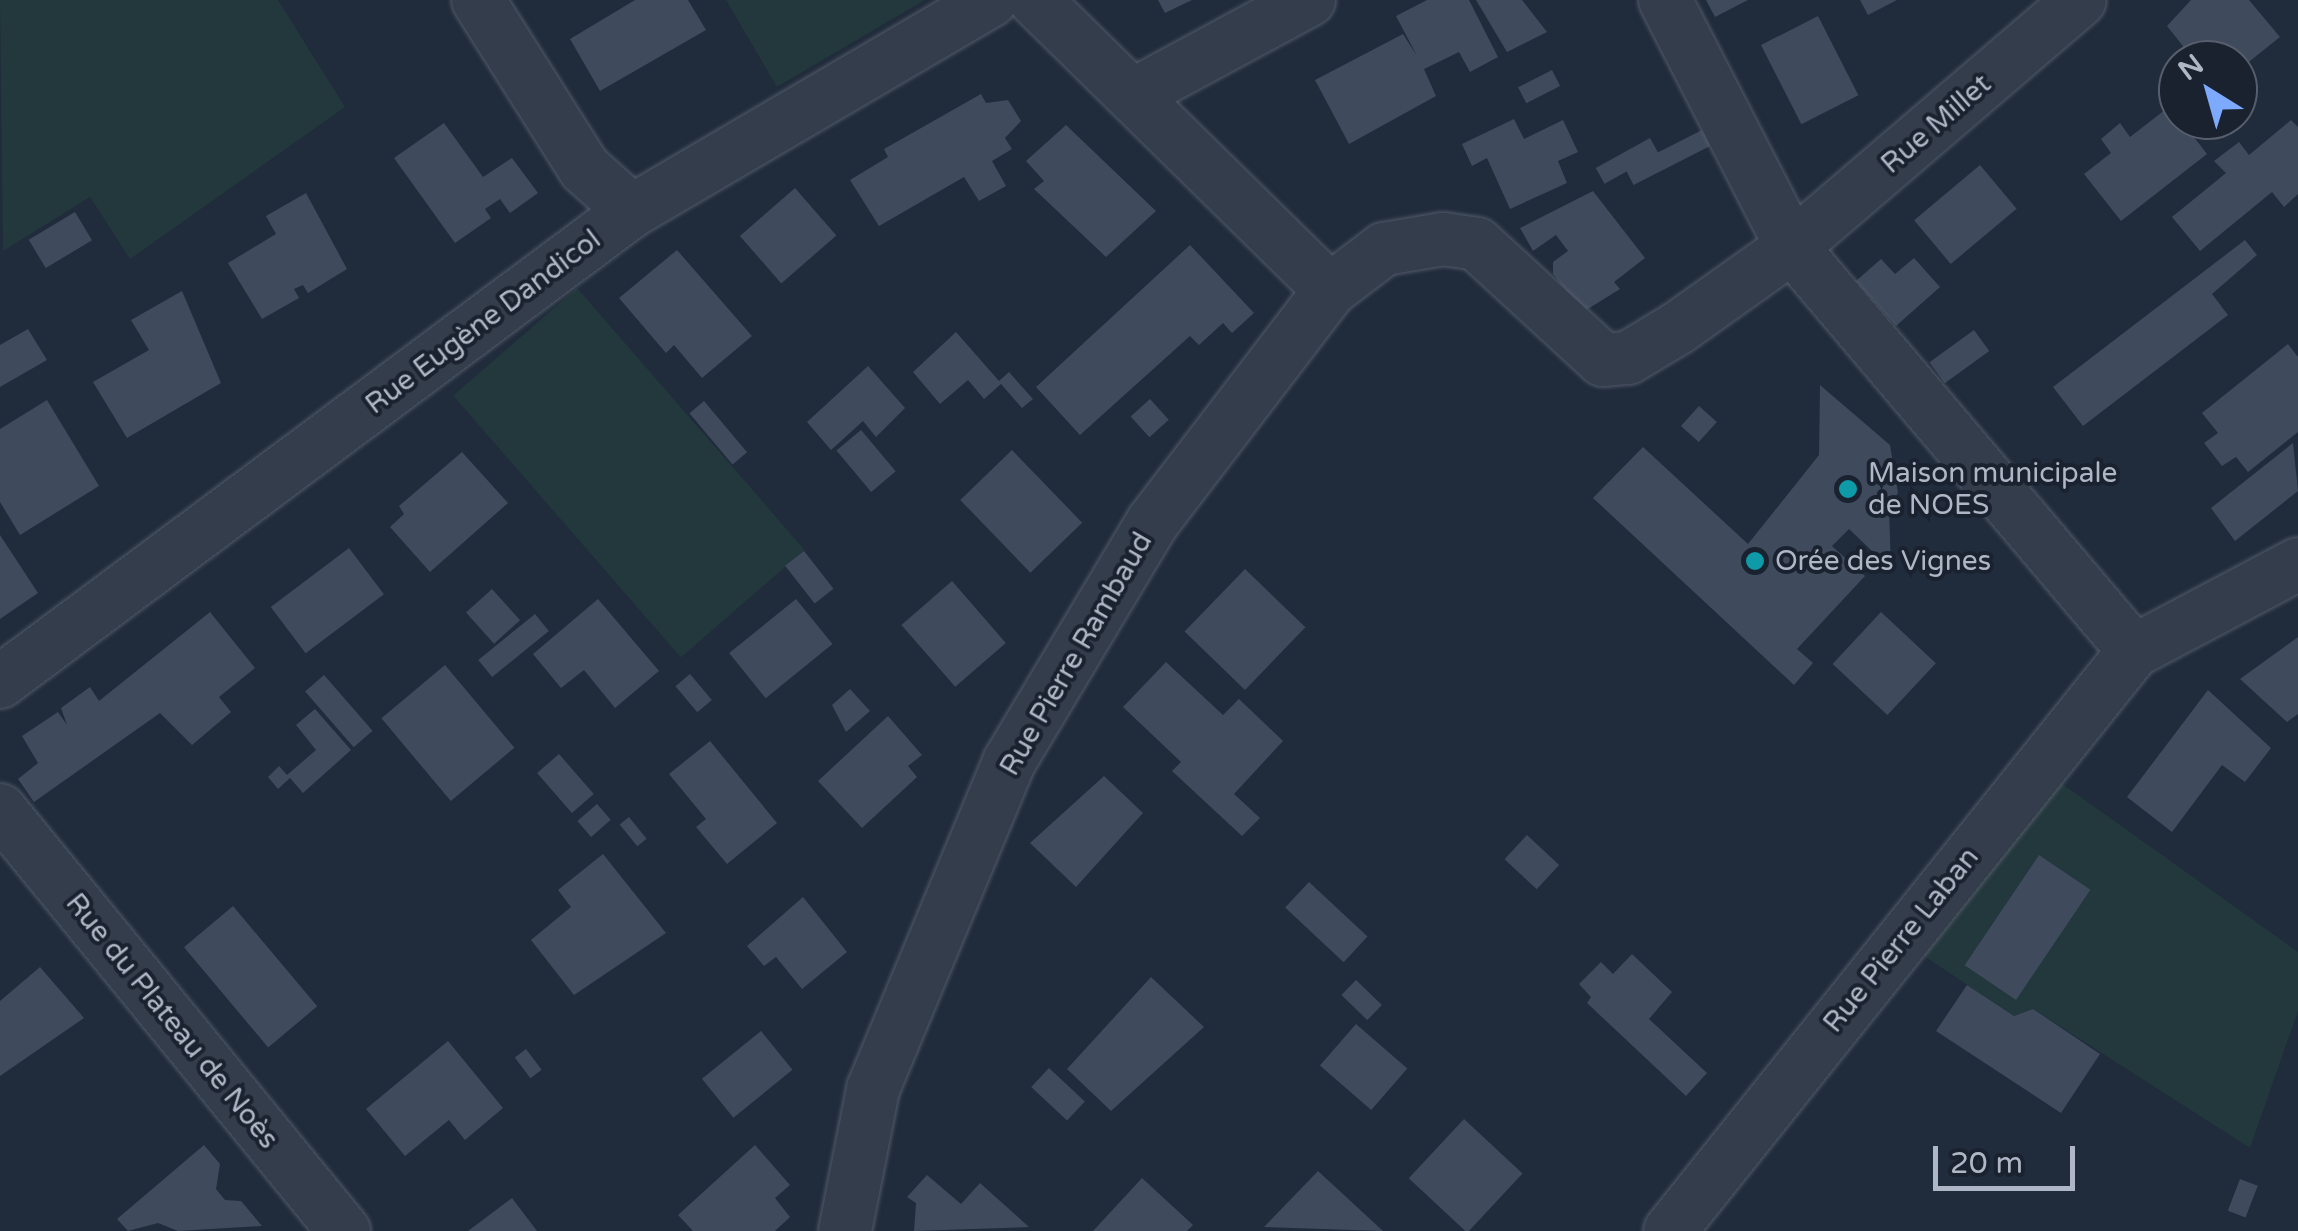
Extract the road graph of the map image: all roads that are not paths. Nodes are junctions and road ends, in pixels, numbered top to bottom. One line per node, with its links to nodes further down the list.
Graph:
1 (478, 0): 8 (street)
2 (991, 0): 8 (street, Rue Eugène Dandicol)
3 (1035, 0): 7 (street)
4 (1309, 0): 7 (street)
5 (1665, 0): 9 (street)
6 (2080, 0): 9 (street, Rue Millet)
7 (1135, 94): 10 (street)
8 (632, 210): 13 (street, Rue Eugène Dandicol)
9 (1792, 248): 10 (street); 12 (street)
10 (1330, 290): 16 (street, Rue Pierre Rambaud)
11 (2298, 564): 12 (street)
12 (2134, 651): 17 (street, Rue Pierre Laban)
13 (0, 682)
14 (0, 810): 15 (street, Rue du Plateau de Noès)
15 (344, 1231)
16 (845, 1231)
17 (1670, 1231)

